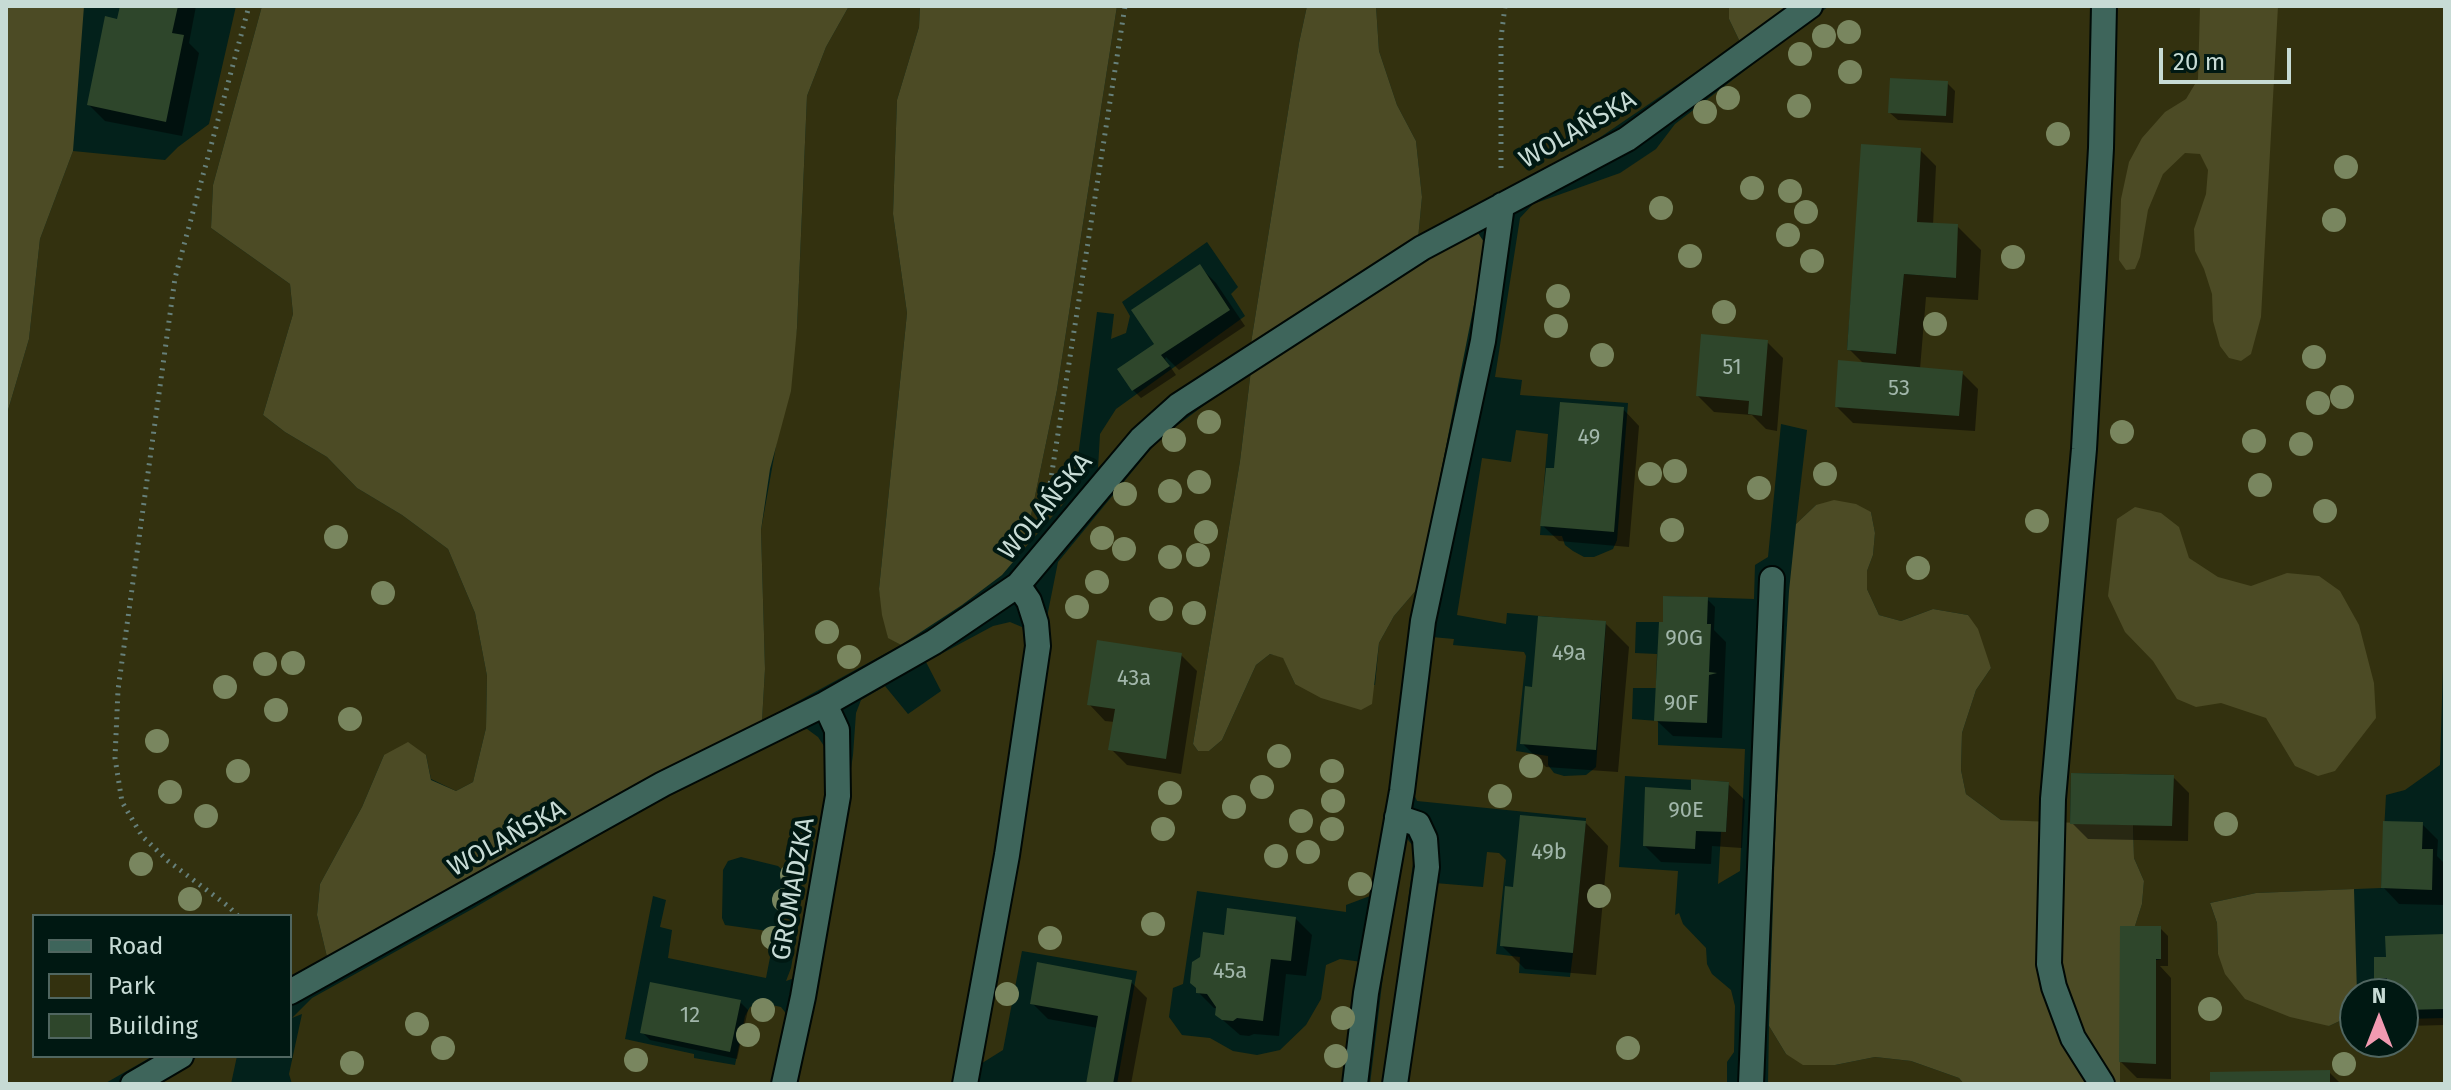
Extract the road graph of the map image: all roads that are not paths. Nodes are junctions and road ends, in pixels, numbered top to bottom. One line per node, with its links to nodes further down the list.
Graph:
1 (1810, 6): 3 (street, WOLAŃSKA)
2 (2104, 6): 16 (street)
3 (1502, 205): 5 (street, WOLAŃSKA); 7 (street)
4 (1772, 579): 15 (street)
5 (1018, 585): 6 (street, WOLAŃSKA); 12 (street)
6 (825, 704): 8 (street, WOLAŃSKA); 11 (street, GROMADZKA)
7 (1397, 817): 13 (street); 14 (street)
8 (292, 991)
9 (178, 1058): 10 (street)
10 (133, 1084)
11 (784, 1084)
12 (965, 1084)
13 (1355, 1084)
14 (1395, 1084)
15 (1751, 1084)
16 (2102, 1084)

